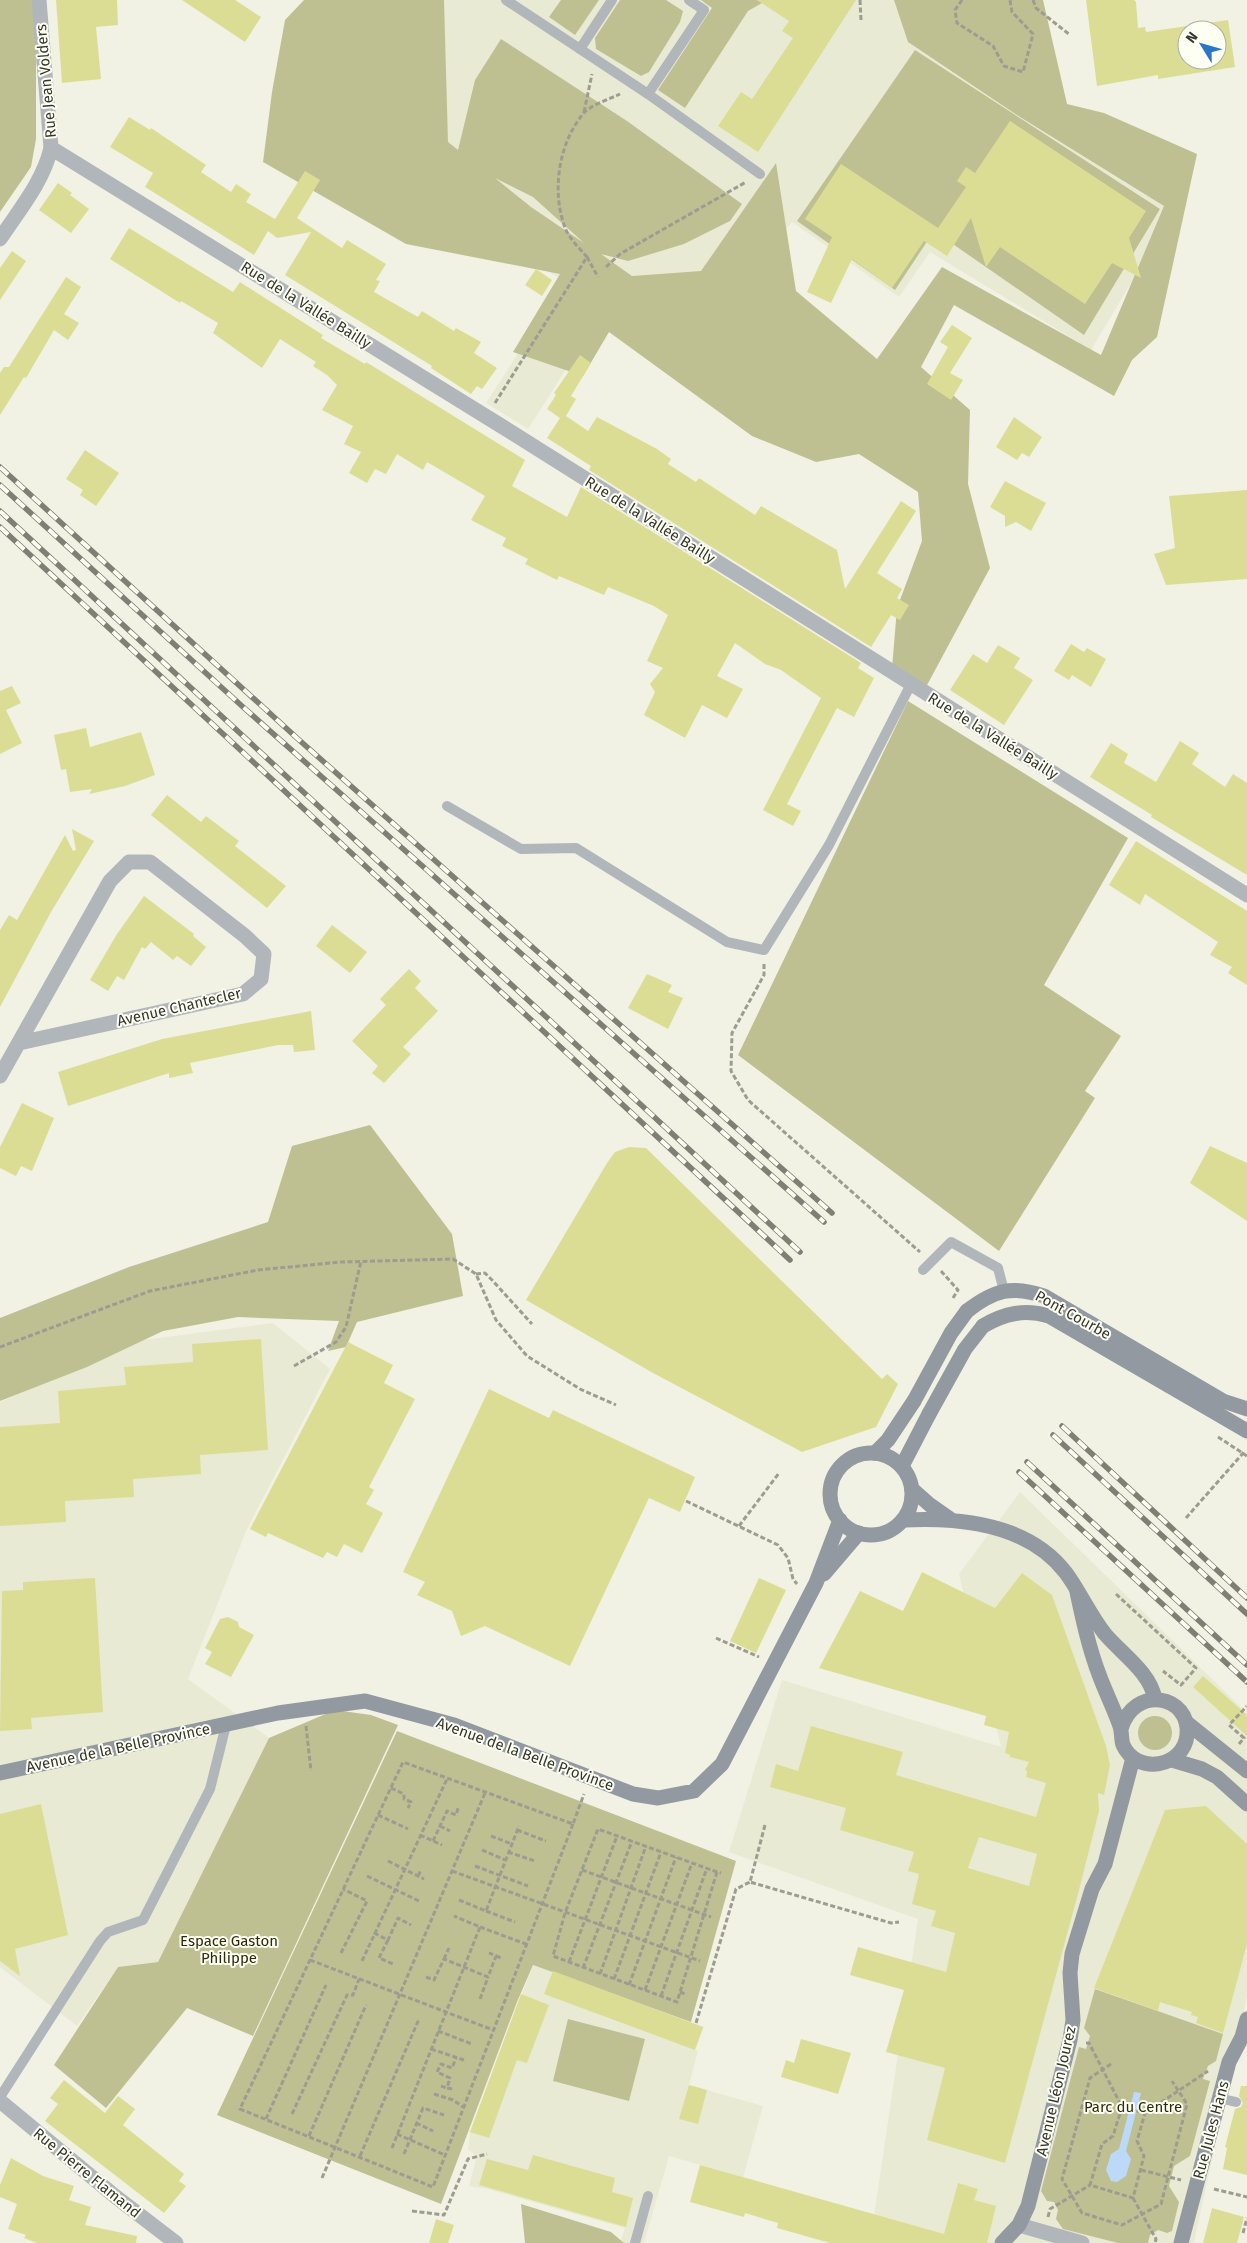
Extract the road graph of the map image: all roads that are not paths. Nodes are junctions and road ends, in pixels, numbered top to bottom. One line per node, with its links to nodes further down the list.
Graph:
1 (39, 0): 7 (street, Rue Jean Volders)
2 (506, 0): 5 (lane)
3 (612, 0): 5 (lane)
4 (689, 0): 6 (lane)
5 (580, 49): 6 (lane)
6 (648, 94): 8 (lane)
7 (51, 148): 9 (street, Rue Jean Volders); 10 (street, Rue de la Vallée Bailly)
8 (760, 174)
9 (0, 239)
10 (911, 684): 11 (lane); 12 (street, Rue de la Vallée Bailly)
11 (447, 806)
12 (1247, 895)
13 (19, 1043): 13 (street, Avenue Chantecler); 14 (street, Avenue Chantecler)
14 (0, 1076)
15 (923, 1270): 16 (lane)
16 (1004, 1291): 17 (main road, Pont Courbe); 19 (main road, Pont Courbe, bridge)
17 (1247, 1409)
18 (1247, 1431): 20 (main road, Pont Courbe, bridge)
19 (875, 1453): 20 (main road); 22 (main road)
20 (902, 1466): 21 (main road)
21 (912, 1490): 23 (main road); 24 (main road)
22 (840, 1520): 25 (main road); 26 (main road, Avenue de la Belle Province)
23 (903, 1520): 24 (main road); 25 (main road)
24 (952, 1520): 27 (main road)
25 (859, 1533): 26 (main road, Avenue de la Belle Province)
26 (816, 1583): 30 (main road, Avenue de la Belle Province)
27 (1077, 1592): 28 (main road); 31 (main road)
28 (1155, 1699): 29 (main road); 31 (main road)
29 (1186, 1722): 33 (main road); 35 (main road)
30 (226, 1725): 34 (main road, Avenue de la Belle Province); 38 (lane)
31 (1121, 1729): 32 (main road)
32 (1133, 1758): 33 (main road); 43 (main road, Avenue Léon Jourez)
33 (1172, 1760): 36 (main road)
34 (0, 1772)
35 (1247, 1772)
36 (1247, 1804)
37 (1247, 2020): 39 (main road, Rue Jules Hans)
38 (0, 2097)
39 (1219, 2098): 41 (lane); 48 (main road, Rue Jules Hans)
40 (0, 2101): 44 (street, Rue Pierre Flamand)
41 (1236, 2102)
42 (648, 2196): 45 (lane)
43 (1019, 2225): 46 (main road, Avenue Léon Jourez); 47 (street)
44 (176, 2243)
45 (635, 2243)
46 (1002, 2243)
47 (1082, 2243)
48 (1181, 2243)

